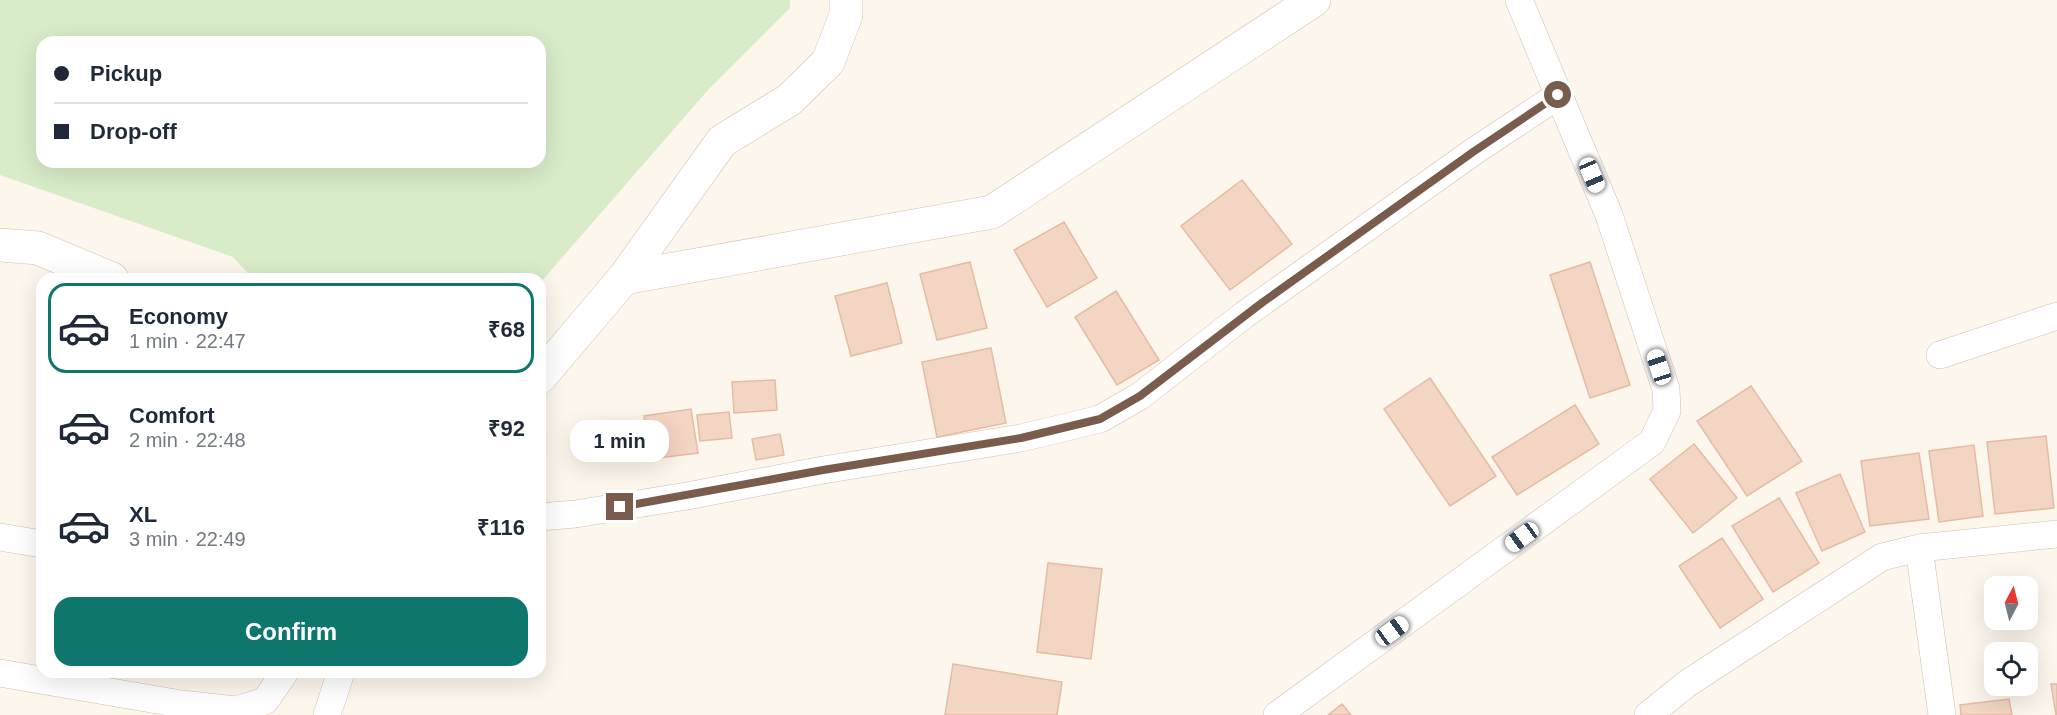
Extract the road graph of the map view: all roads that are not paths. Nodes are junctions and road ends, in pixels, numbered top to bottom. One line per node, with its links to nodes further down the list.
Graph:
1 (846, 0): 7 (street)
2 (1314, 0): 7 (street)
3 (1519, 0): 4 (street)
4 (1558, 95): 11 (street); 20 (street)
5 (0, 245): 6 (street)
6 (98, 273)
7 (624, 278): 10 (street)
8 (2057, 316): 9 (street)
9 (1940, 354)
10 (546, 370)
11 (546, 516)
12 (2057, 534): 15 (street)
13 (0, 537): 14 (street)
14 (36, 543)
15 (1919, 548): 21 (street); 22 (street)
16 (0, 673): 17 (street)
17 (281, 678)
18 (338, 678): 19 (street)
19 (327, 715)
20 (1277, 715)
21 (1648, 715)
22 (1942, 715)

